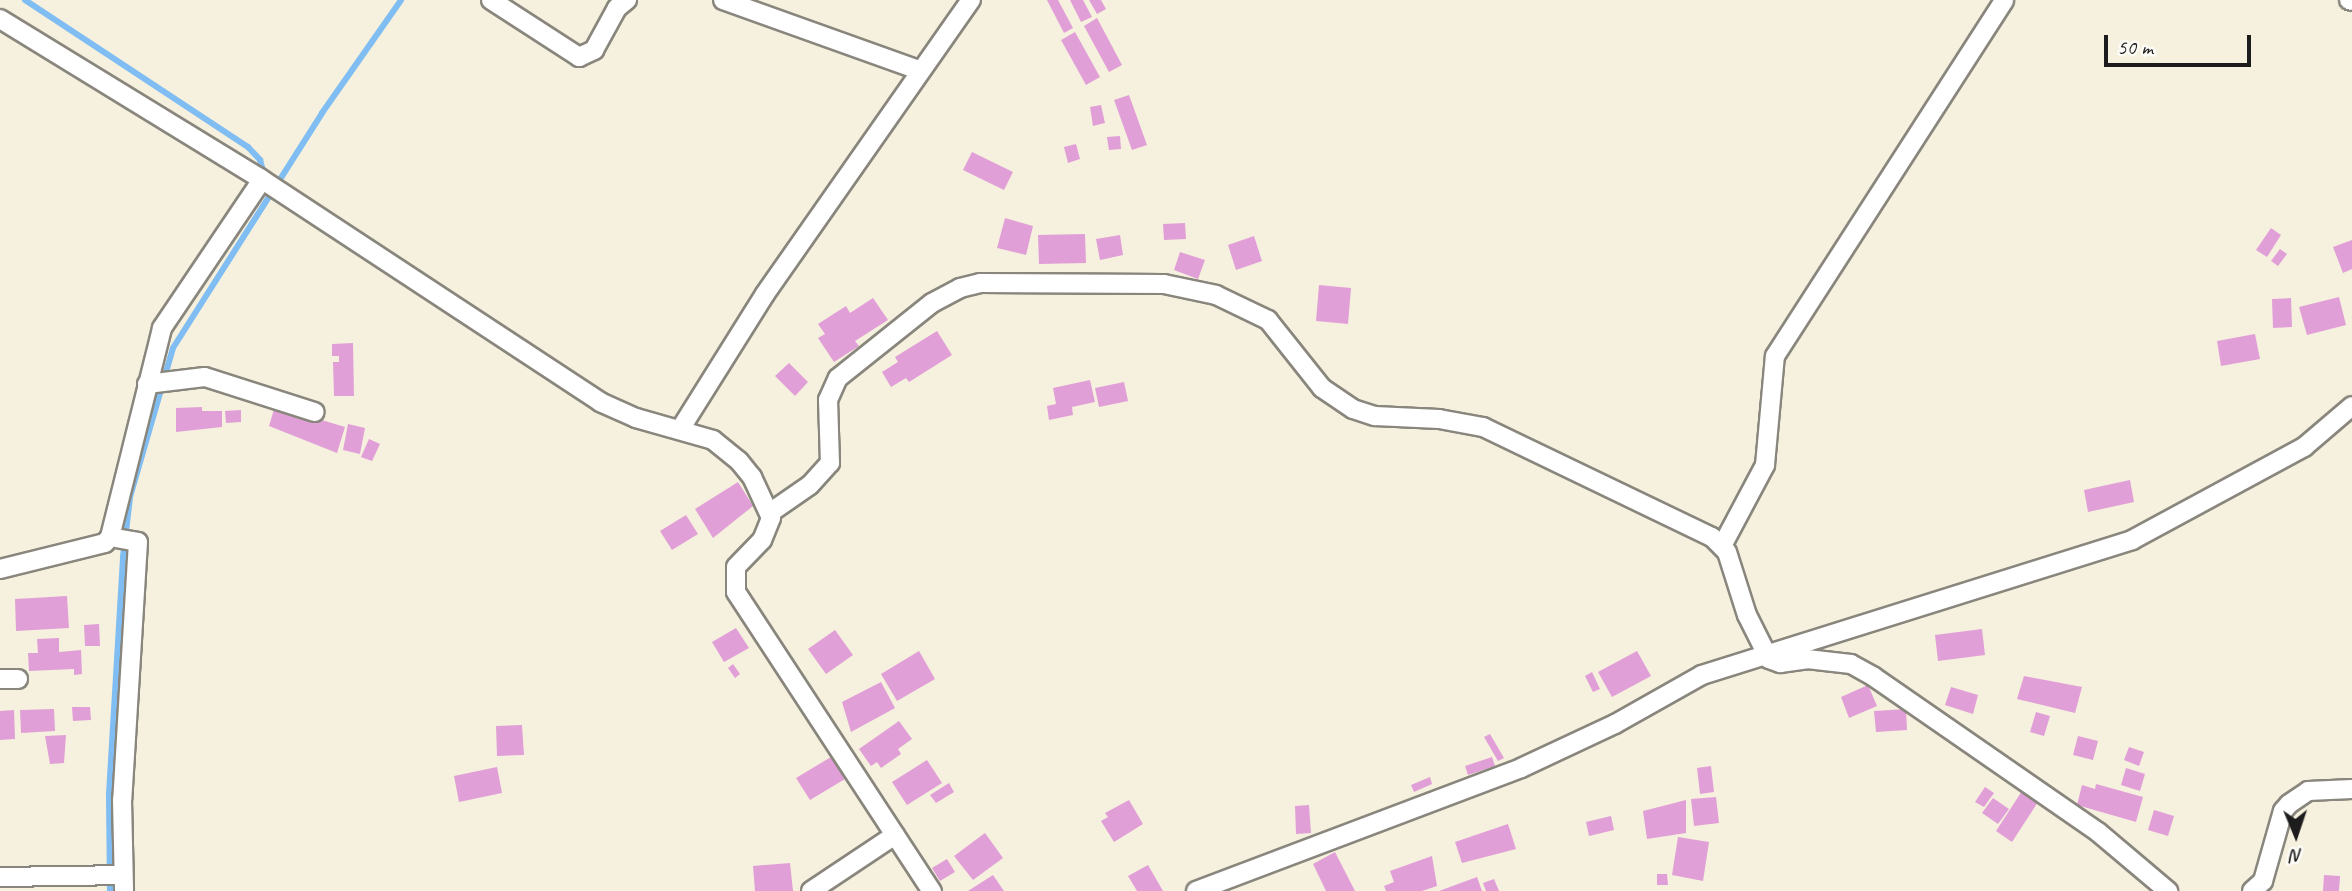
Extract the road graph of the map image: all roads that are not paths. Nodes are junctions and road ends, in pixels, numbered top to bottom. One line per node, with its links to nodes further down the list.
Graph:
1 (491, 0): 2 (street)
2 (626, 0)
3 (723, 0): 7 (street)
4 (971, 0): 7 (street)
5 (2004, 0): 15 (street)
6 (0, 19): 8 (street)
7 (921, 71): 12 (street)
8 (262, 180): 9 (street); 12 (street)
9 (147, 384): 11 (street); 14 (street)
10 (2352, 406): 17 (street)
11 (315, 412)
12 (681, 428): 13 (street)
13 (771, 512): 15 (street); 19 (street)
14 (110, 537): 16 (street); 21 (street)
15 (1722, 546): 17 (street)
16 (0, 569)
17 (1764, 654): 24 (street); 25 (street)
18 (2352, 789): 26 (street)
19 (895, 835): 22 (street); 23 (street)
20 (0, 877): 21 (street)
21 (123, 883)
22 (811, 891)
23 (932, 891)
24 (1196, 891)
25 (2168, 891)
26 (2252, 891)

